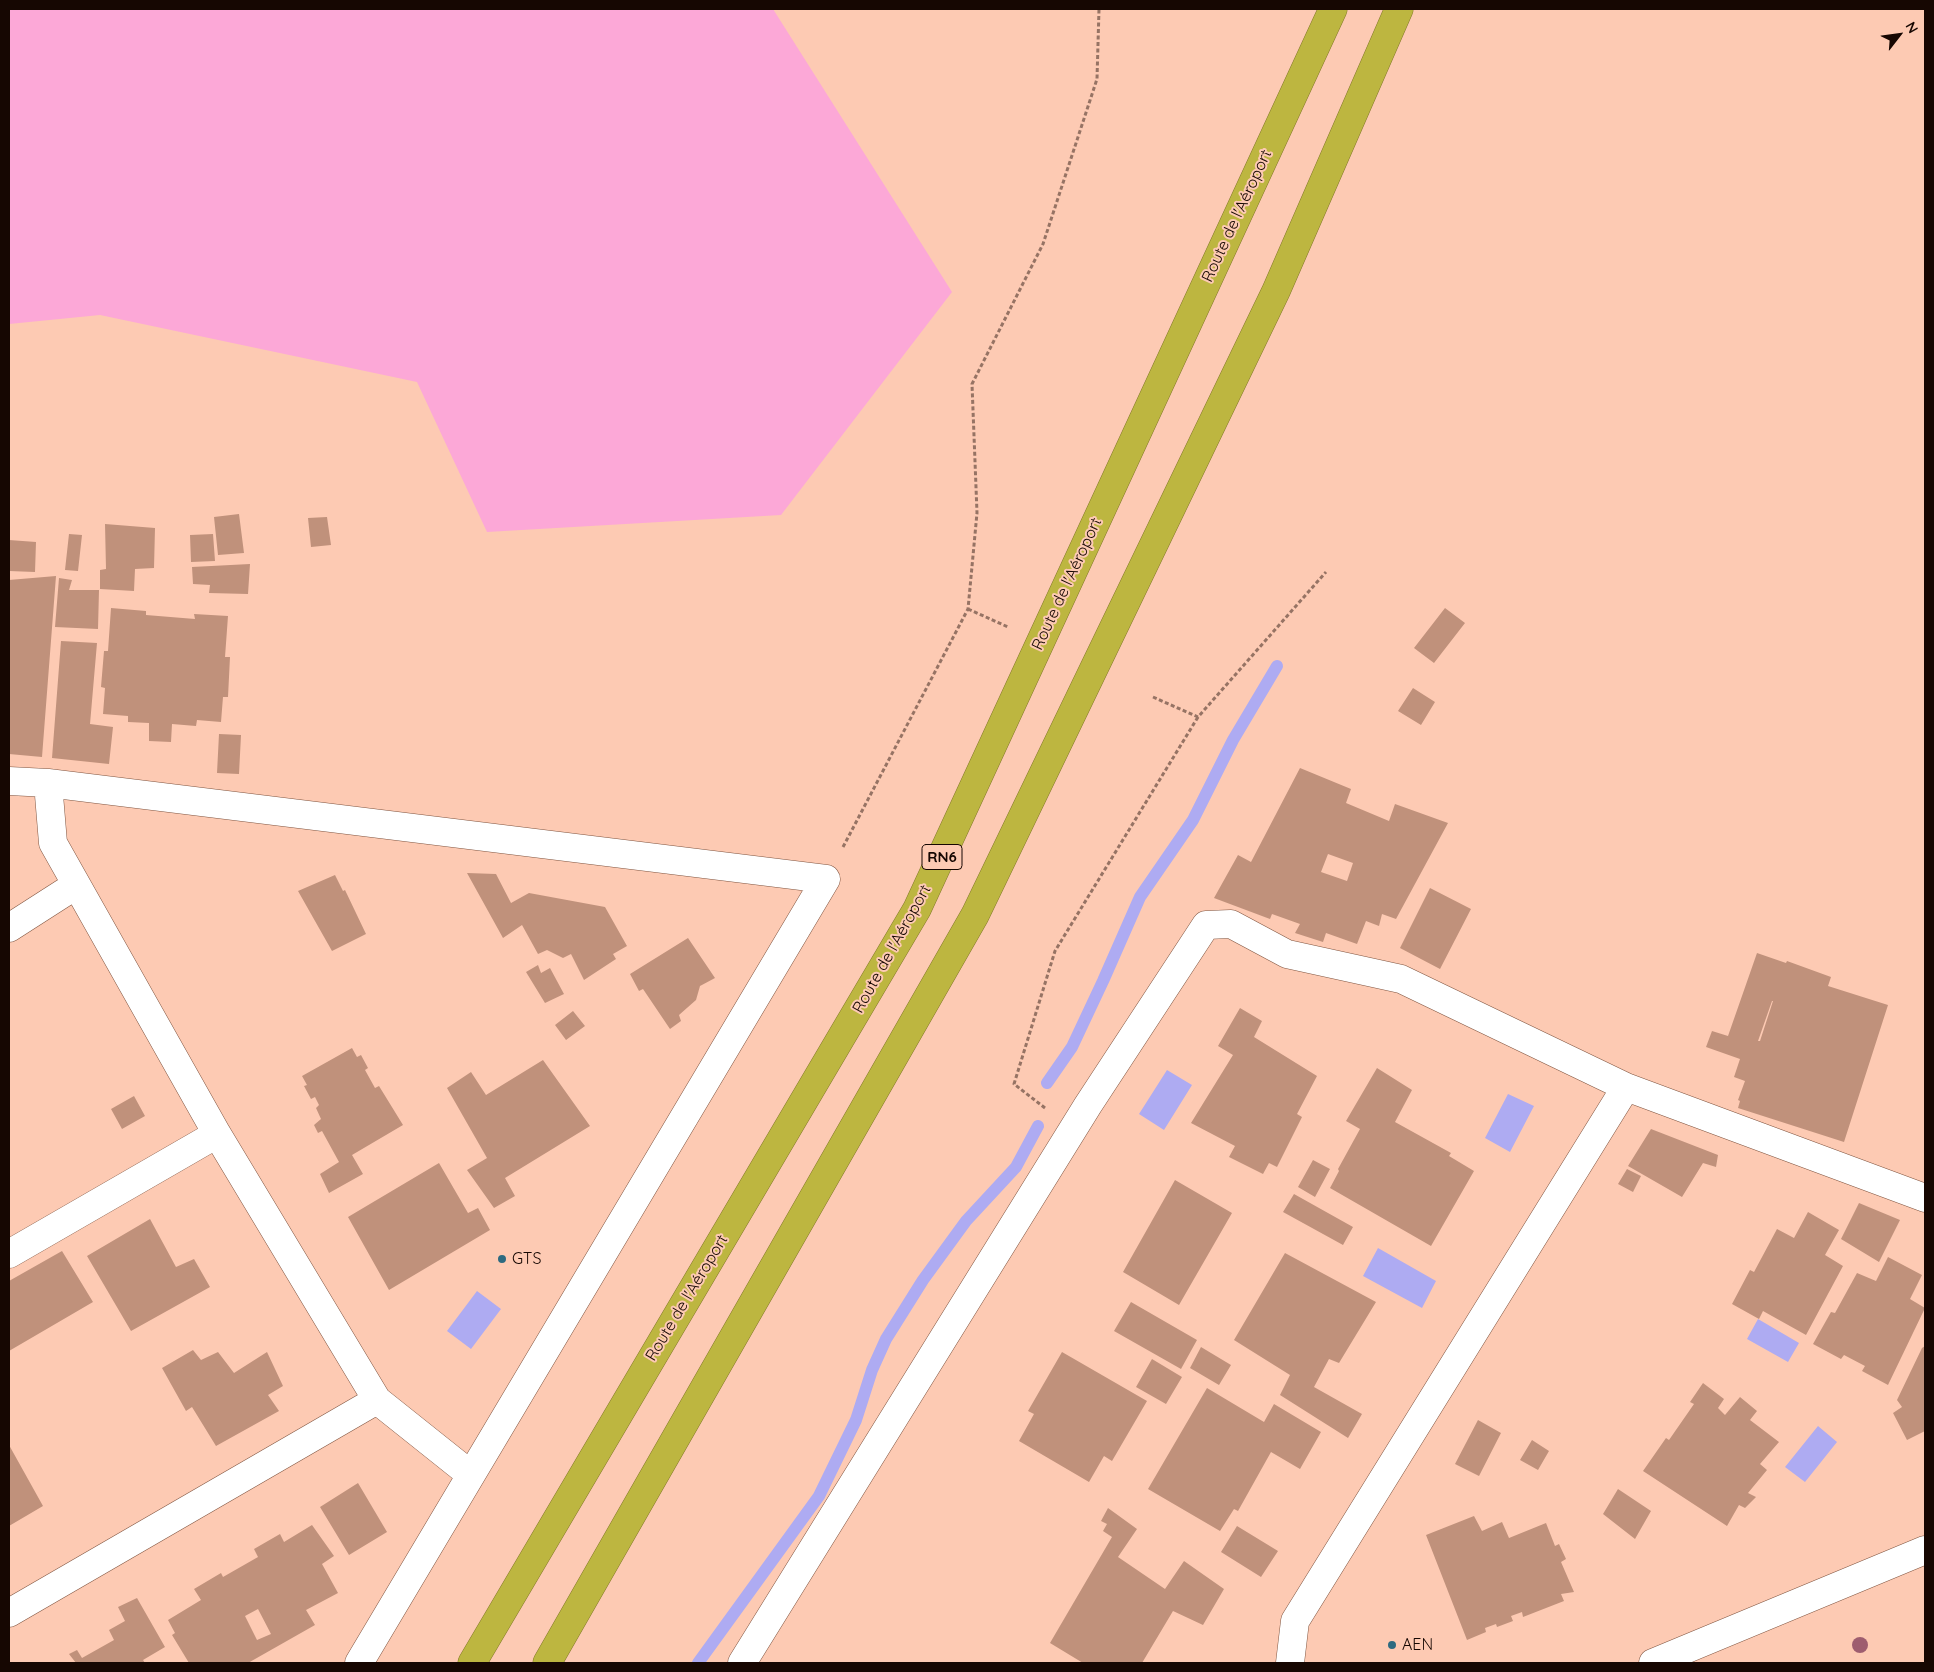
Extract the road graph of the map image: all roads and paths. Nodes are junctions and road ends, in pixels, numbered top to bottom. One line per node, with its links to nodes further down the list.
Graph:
1 (1099, 9): 5 (path)
2 (1334, 9): 24 (highway, Route de l'Aéroport / RN6)
3 (1399, 9): 25 (highway)
4 (1326, 572): 8 (path)
5 (968, 609): 6 (path); 11 (path)
6 (1008, 626)
7 (1153, 697): 8 (path)
8 (1198, 717): 15 (path)
9 (9, 781): 10 (street)
10 (48, 783): 11 (street); 12 (street)
11 (826, 879): 20 (street)
12 (76, 885): 13 (street); 16 (street)
13 (9, 928)
14 (1626, 1087): 15 (street); 17 (street); 27 (street)
15 (1073, 1129): 26 (street)
16 (217, 1134): 18 (street); 19 (street)
17 (1925, 1198)
18 (9, 1254)
19 (377, 1400): 20 (street); 22 (street)
20 (472, 1475): 23 (street)
21 (1925, 1550): 28 (street)
22 (9, 1613)
23 (359, 1663)
24 (472, 1663)
25 (547, 1663)
26 (742, 1663)
27 (1290, 1663)
28 (1653, 1663)

